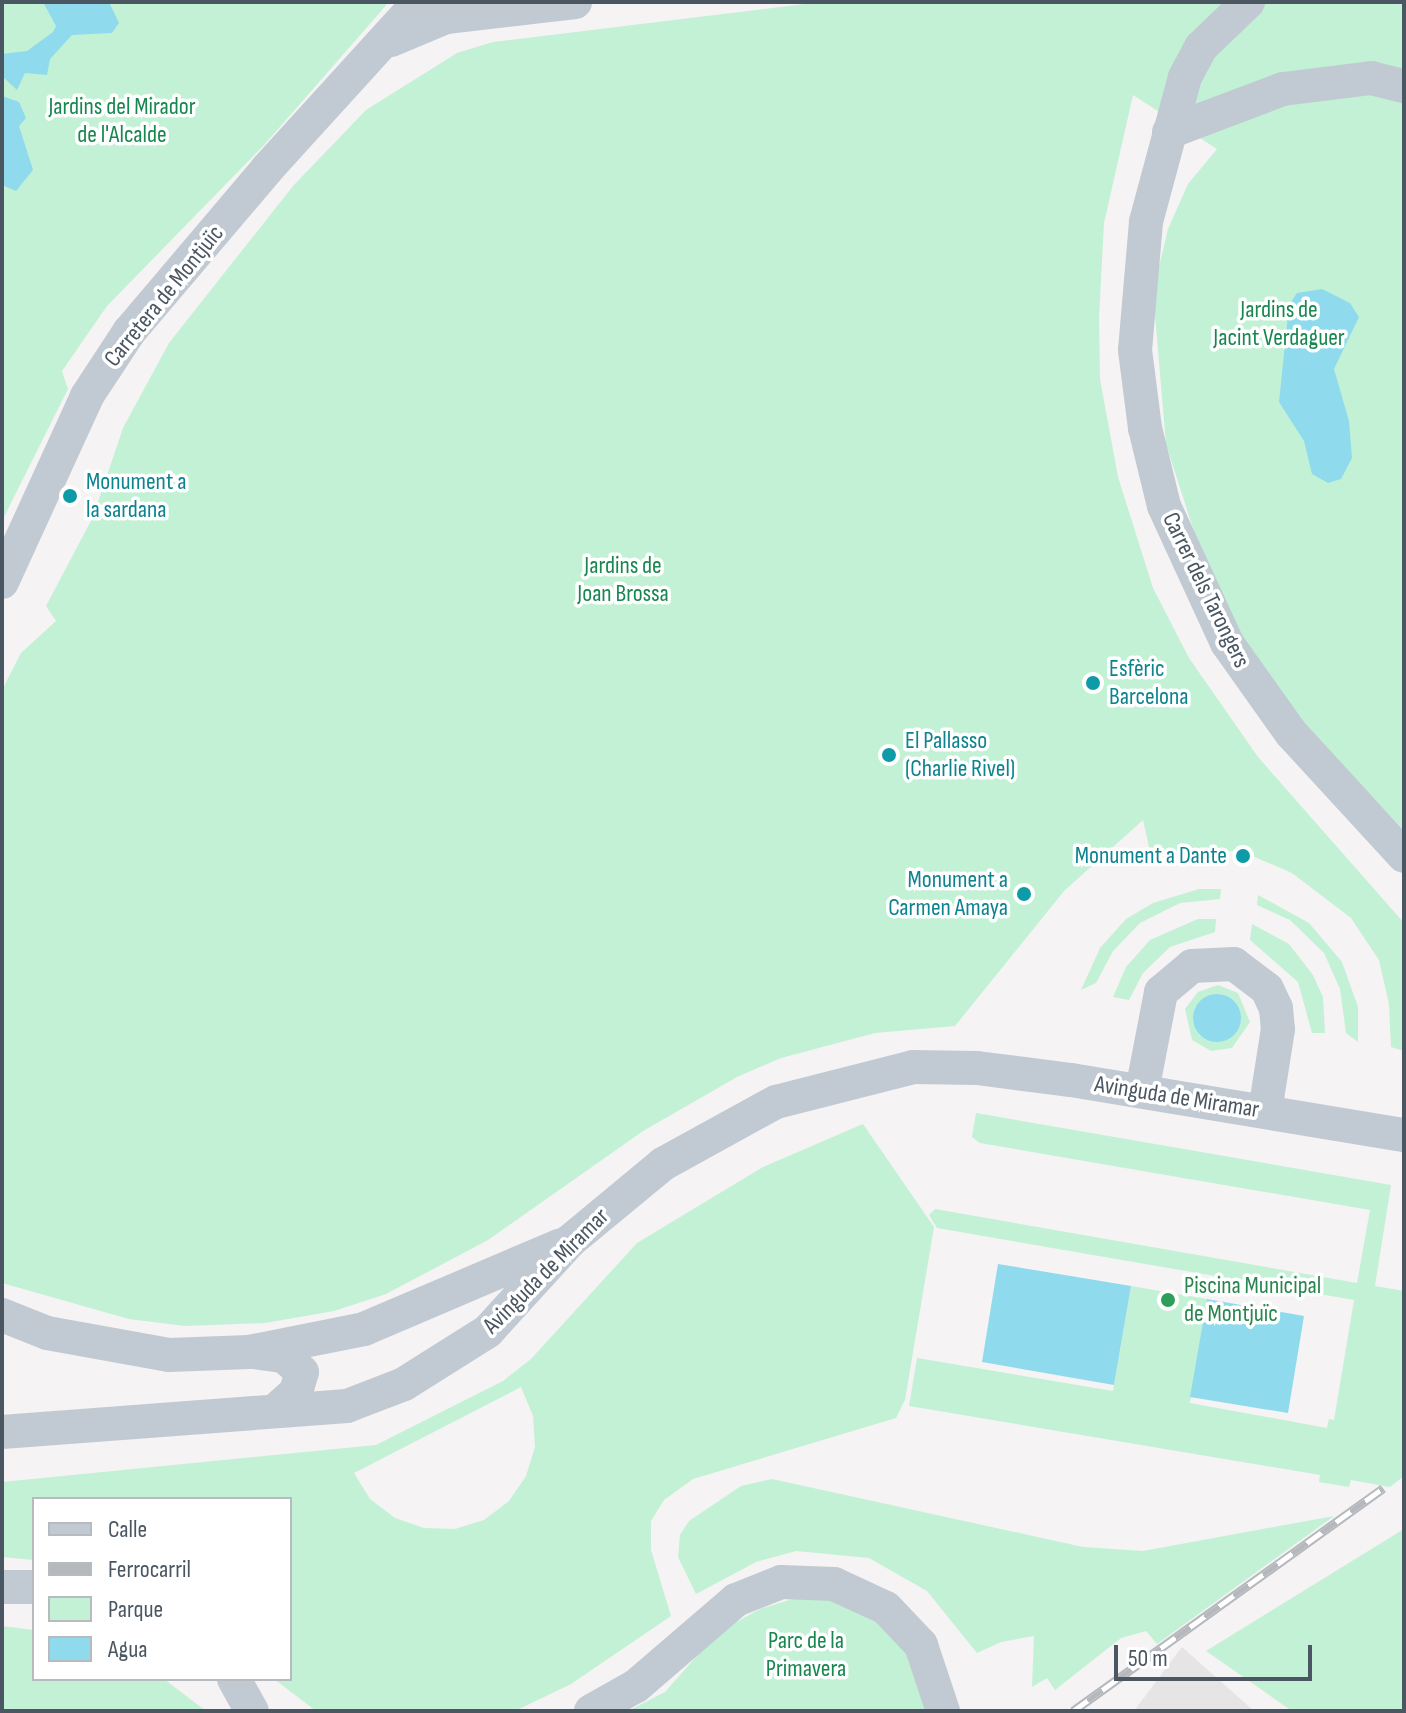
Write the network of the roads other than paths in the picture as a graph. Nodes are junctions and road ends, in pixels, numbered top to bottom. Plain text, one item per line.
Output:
1 (419, 2) edge
2 (575, 2) edge
3 (1248, 2) edge
4 (491, 6) edge
5 (380, 46) junction
6 (1404, 86) edge
7 (1169, 132) junction
8 (2, 582) edge
9 (1404, 856) edge
10 (1142, 1091) junction
11 (1265, 1111) junction
12 (1404, 1135) edge
13 (570, 1241) junction
14 (2, 1315) edge
15 (249, 1352) junction
16 (275, 1411) junction
17 (2, 1432) edge
18 (2, 1587) edge
19 (32, 1587) edge
20 (235, 1681) edge
21 (252, 1711) edge
22 (591, 1711) edge
23 (943, 1711) edge

1 - 5 street, Carretera de Montjuïc
2 - 4 street
3 - 7 street, Carrer dels Tarongers
4 - 5 street
5 - 8 street, Carretera de Montjuïc
6 - 7 street
7 - 9 street, Carrer dels Tarongers
10 - 11 street, Avinguda de Miramar
10 - 11 street
10 - 13 street, Avinguda de Miramar
11 - 12 street, Avinguda de Miramar
13 - 15 street
13 - 16 street, Avinguda de Miramar
14 - 15 street
15 - 16 street
16 - 17 street, Avinguda de Miramar
18 - 19 street
20 - 21 street
22 - 23 street

